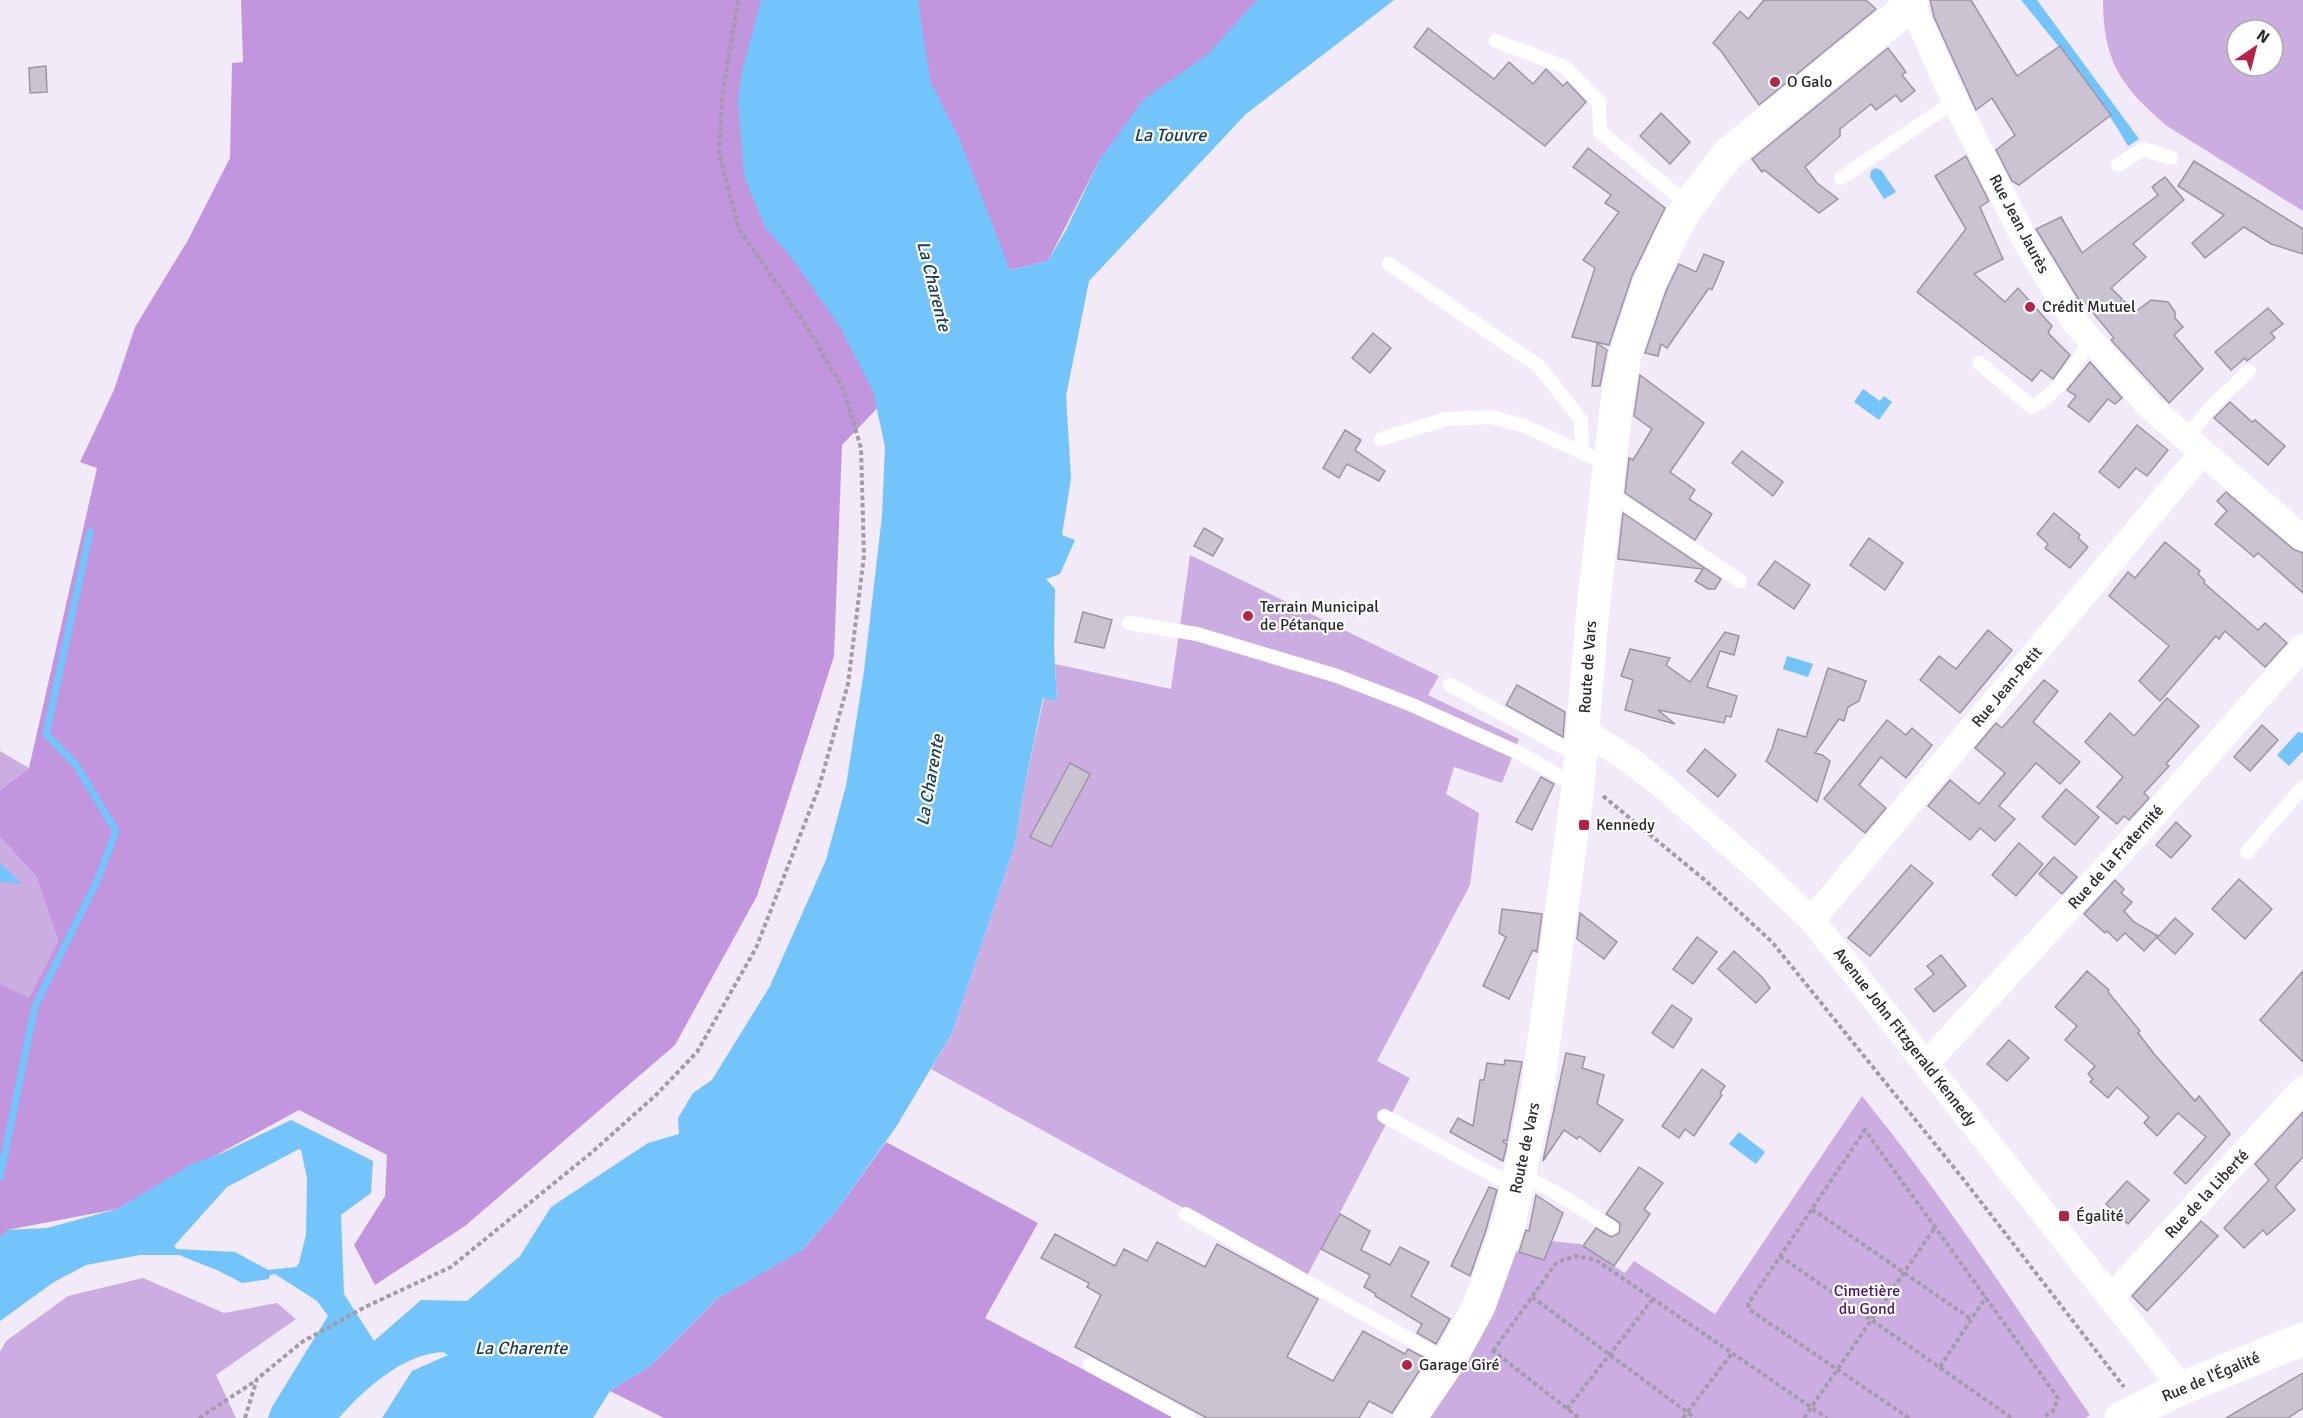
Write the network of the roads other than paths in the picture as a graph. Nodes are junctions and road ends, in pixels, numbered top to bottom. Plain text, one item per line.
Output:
1 (1912, 1) edge
2 (1496, 41) dead end
3 (1955, 100) junction
4 (2171, 158) dead end
5 (2118, 165) dead end
6 (1841, 178) dead end
7 (1689, 205) junction
8 (1389, 264) dead end
9 (2090, 340) junction
10 (1979, 363) dead end
11 (2249, 371) dead end
12 (1381, 439) dead end
13 (2193, 446) junction
14 (1599, 470) junction
15 (2303, 538) edge
16 (1740, 580) dead end
17 (1129, 622) dead end
18 (2303, 647) edge
19 (1450, 685) dead end
20 (1581, 759) junction
21 (2303, 788) edge
22 (2247, 852) dead end
23 (1812, 920) junction
24 (1926, 1064) junction
25 (2303, 1089) edge
26 (1384, 1116) dead end
27 (1518, 1181) junction
28 (1186, 1214) dead end
29 (1612, 1228) dead end
30 (2110, 1298) junction
31 (2303, 1339) edge
32 (1449, 1362) junction
33 (1090, 1365) dead end
34 (2182, 1388) junction
35 (2131, 1413) edge
36 (1188, 1418) edge
37 (1410, 1418) edge

1 - 3 street, Rue Jean Jaurès
1 - 7 main road, Route de Vars
2 - 7 lane
3 - 6 lane
3 - 9 street, Rue Jean Jaurès
4 - 5 lane
7 - 14 main road, Route de Vars
8 - 14 lane
9 - 10 lane
9 - 13 street, Rue Jean Jaurès
11 - 13 lane
12 - 14 lane
13 - 15 street, Rue Jean Jaurès
13 - 23 street, Rue Jean-Petit
14 - 16 lane
14 - 20 main road, Route de Vars
17 - 20 lane
18 - 24 street, Rue de la Fraternité
19 - 20 lane
20 - 23 street, Avenue John Fitzgerald Kennedy
20 - 27 main road, Route de Vars
21 - 22 lane
23 - 24 street, Avenue John Fitzgerald Kennedy
24 - 30 street, Avenue John Fitzgerald Kennedy
25 - 30 street, Rue de la Liberté
26 - 27 lane
27 - 29 lane
27 - 32 main road, Route de Vars
28 - 32 lane
30 - 34 street, Avenue John Fitzgerald Kennedy
31 - 34 main road, Rue de l'Égalité
32 - 37 main road, Route de Vars
33 - 36 lane
34 - 35 main road, Rue de l'Égalité

